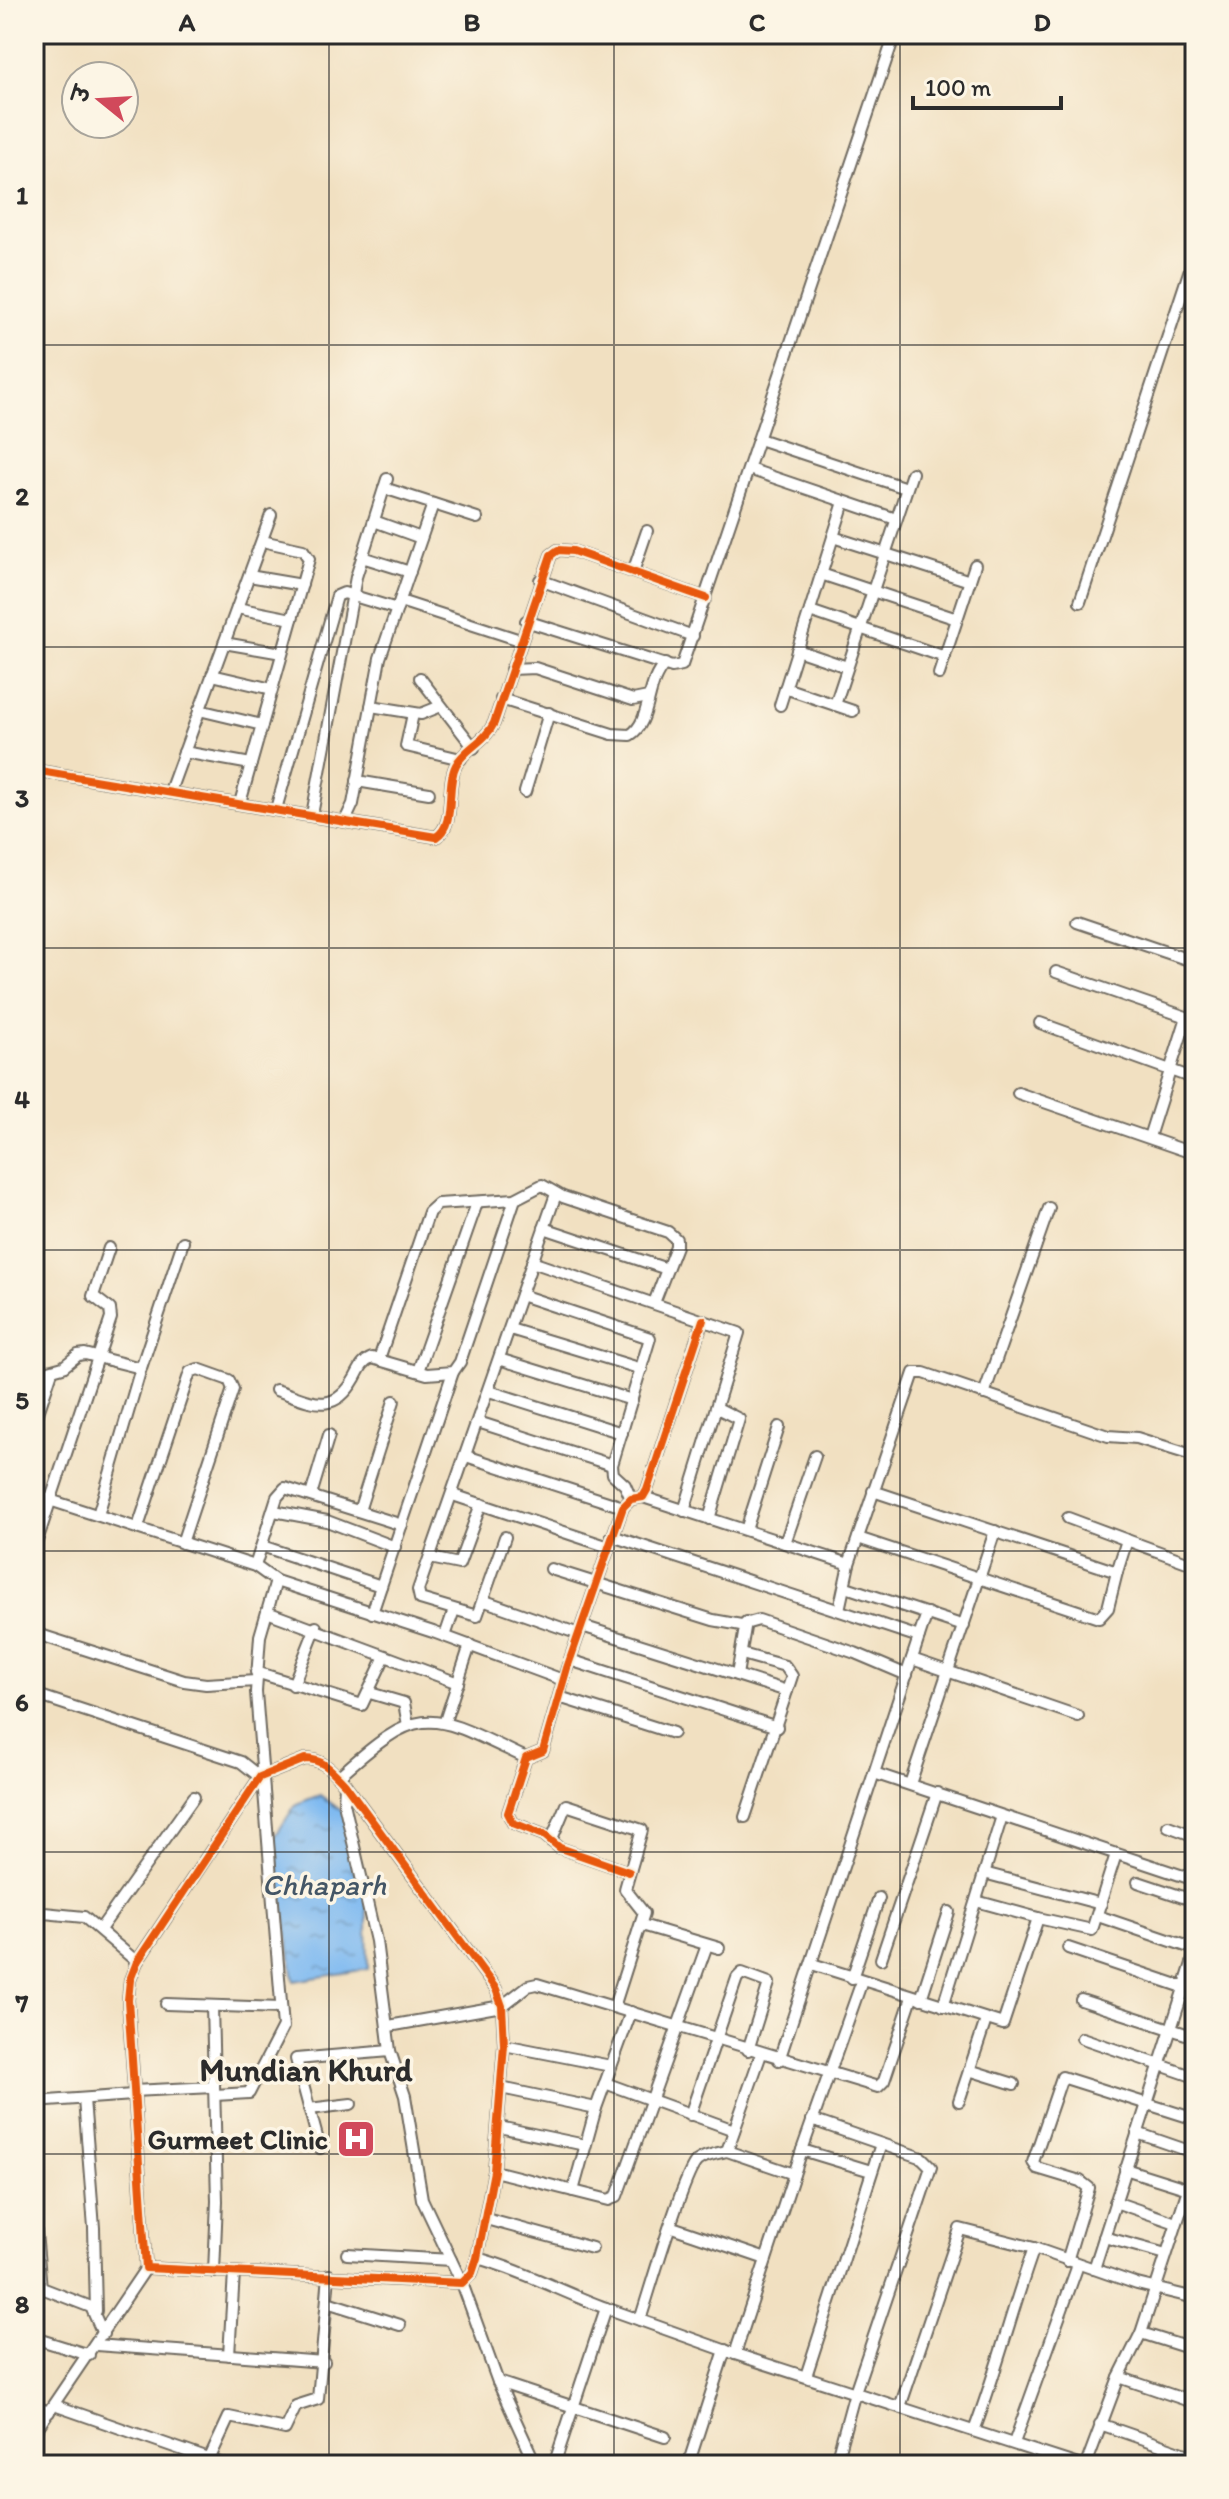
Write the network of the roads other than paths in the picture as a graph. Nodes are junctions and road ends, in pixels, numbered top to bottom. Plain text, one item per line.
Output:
1 (895, 34) edge
2 (1195, 254) edge
3 (759, 439) junction
4 (749, 469) junction
5 (912, 473) dead end
6 (906, 488) junction
7 (844, 502) junction
8 (433, 504) junction
9 (271, 515) dead end
10 (477, 518) dead end
11 (896, 519) junction
12 (374, 521) junction
13 (647, 531) dead end
14 (833, 537) junction
15 (421, 538) junction
16 (262, 541) junction
17 (884, 554) junction
18 (362, 557) junction
19 (975, 565) dead end
20 (410, 572) junction
21 (633, 572) junction
22 (821, 574) junction
23 (249, 576) junction
24 (540, 580) junction
25 (970, 581) junction
26 (302, 585) junction
27 (872, 591) junction
28 (352, 595) junction
29 (706, 598) junction
30 (1080, 602) dead end
31 (399, 605) junction
32 (237, 608) junction
33 (810, 611) junction
34 (292, 619) junction
35 (957, 619) junction
36 (526, 621) junction
37 (860, 629) junction
38 (693, 636) junction
39 (520, 640) junction
40 (224, 643) junction
41 (797, 650) junction
42 (282, 653) junction
43 (945, 657) junction
44 (665, 664) junction
45 (847, 667) junction
46 (511, 669) junction
47 (939, 674) dead end
48 (212, 675) junction
49 (420, 678) dead end
50 (785, 688) junction
51 (272, 689) junction
52 (648, 697) junction
53 (501, 699) junction
54 (780, 705) dead end
55 (835, 705) junction
56 (371, 706) junction
57 (441, 706) junction
58 (199, 710) junction
59 (853, 711) dead end
60 (549, 713) junction
61 (413, 714) junction
62 (262, 725) junction
63 (474, 748) junction
64 (184, 752) junction
65 (461, 759) junction
66 (251, 764) junction
67 (34, 770) edge
68 (357, 781) junction
69 (170, 791) junction
70 (525, 792) dead end
71 (429, 793) dead end
72 (240, 803) junction
73 (276, 809) junction
74 (312, 815) junction
75 (345, 821) junction
76 (1077, 922) dead end
77 (1195, 962) edge
78 (1056, 972) dead end
79 (1191, 1018) edge
80 (1040, 1023) dead end
81 (1170, 1070) junction
82 (1195, 1079) edge
83 (1018, 1093) dead end
84 (1149, 1137) junction
85 (1195, 1154) edge
86 (556, 1194) junction
87 (515, 1199) junction
88 (477, 1203) junction
89 (1049, 1208) dead end
90 (544, 1228) junction
91 (183, 1242) dead end
92 (109, 1248) dead end
93 (532, 1262) junction
94 (667, 1269) junction
95 (521, 1295) junction
96 (654, 1303) junction
97 (703, 1320) junction
98 (510, 1329) junction
99 (99, 1357) junction
100 (379, 1359) junction
101 (499, 1359) junction
102 (141, 1368) junction
103 (642, 1369) junction
104 (52, 1371) junction
105 (418, 1371) junction
106 (453, 1372) junction
107 (34, 1375) edge
108 (276, 1390) dead end
109 (489, 1391) junction
110 (984, 1394) junction
111 (632, 1400) junction
112 (394, 1401) dead end
113 (717, 1408) junction
114 (478, 1422) junction
115 (34, 1425) edge
116 (779, 1427) dead end
117 (622, 1433) junction
118 (329, 1435) dead end
119 (466, 1456) junction
120 (815, 1456) dead end
121 (1195, 1456) edge
122 (612, 1465) junction
123 (873, 1491) junction
124 (34, 1495) edge
125 (311, 1495) junction
126 (453, 1495) junction
127 (643, 1497) junction
128 (53, 1502) junction
129 (627, 1503) junction
130 (481, 1504) junction
131 (274, 1511) junction
132 (359, 1511) junction
133 (684, 1511) junction
134 (98, 1515) junction
135 (1068, 1518) dead end
136 (709, 1519) junction
137 (402, 1525) junction
138 (138, 1527) junction
139 (746, 1530) junction
140 (995, 1531) junction
141 (505, 1537) dead end
142 (858, 1538) junction
143 (1127, 1540) junction
144 (610, 1542) junction
145 (182, 1543) junction
146 (785, 1543) junction
147 (262, 1546) junction
148 (395, 1547) junction
149 (34, 1550) edge
150 (430, 1558) junction
151 (849, 1564) junction
152 (1195, 1565) edge
153 (255, 1566) junction
154 (551, 1569) dead end
155 (1117, 1572) junction
156 (980, 1578) junction
157 (276, 1581) junction
158 (596, 1583) junction
159 (381, 1586) junction
160 (846, 1587) junction
161 (485, 1601) junction
162 (454, 1610) junction
163 (839, 1610) junction
164 (267, 1612) junction
165 (372, 1613) junction
166 (927, 1613) junction
167 (746, 1622) junction
168 (964, 1626) junction
169 (316, 1627) junction
170 (580, 1630) junction
171 (34, 1633) edge
172 (445, 1636) junction
173 (919, 1637) junction
174 (470, 1645) junction
175 (742, 1654) junction
176 (385, 1656) junction
177 (912, 1659) junction
178 (570, 1660) junction
179 (950, 1672) junction
180 (737, 1675) junction
181 (907, 1675) junction
182 (256, 1676) junction
183 (563, 1680) junction
184 (458, 1683) junction
185 (293, 1685) junction
186 (787, 1691) junction
187 (370, 1693) junction
188 (34, 1694) edge
189 (559, 1697) junction
190 (1078, 1716) dead end
191 (445, 1721) junction
192 (408, 1725) junction
193 (777, 1727) junction
194 (673, 1733) dead end
195 (526, 1758) junction
196 (874, 1773) junction
197 (260, 1777) junction
198 (342, 1781) junction
199 (910, 1784) junction
200 (937, 1793) junction
201 (194, 1797) dead end
202 (1002, 1816) junction
203 (745, 1817) dead end
204 (1168, 1826) dead end
205 (1195, 1836) edge
206 (551, 1841) junction
207 (1116, 1854) junction
208 (629, 1872) junction
209 (984, 1873) junction
210 (1195, 1880) edge
211 (1138, 1882) dead end
212 (879, 1898) dead end
213 (976, 1901) junction
214 (1195, 1901) edge
215 (1101, 1904) junction
216 (34, 1912) edge
217 (949, 1912) dead end
218 (1098, 1916) junction
219 (1038, 1918) junction
220 (642, 1925) junction
221 (101, 1928) junction
222 (707, 1945) junction
223 (719, 1948) dead end
224 (1068, 1948) dead end
225 (1195, 1951) edge
226 (881, 1959) dead end
227 (137, 1962) junction
228 (812, 1964) junction
229 (857, 1979) junction
230 (1183, 1987) junction
231 (1195, 1991) edge
232 (917, 1998) junction
233 (1081, 2000) dead end
234 (166, 2004) dead end
235 (212, 2006) junction
236 (502, 2006) junction
237 (943, 2006) junction
238 (614, 2007) junction
239 (281, 2008) junction
240 (631, 2012) junction
241 (986, 2020) junction
242 (389, 2026) junction
243 (676, 2028) junction
244 (1171, 2030) junction
245 (1195, 2037) edge
246 (1082, 2038) dead end
247 (715, 2040) junction
248 (504, 2045) junction
249 (748, 2050) junction
250 (390, 2051) junction
251 (761, 2054) junction
252 (779, 2060) junction
253 (611, 2066) junction
254 (1160, 2066) junction
255 (969, 2070) junction
256 (829, 2074) junction
257 (1195, 2077) edge
258 (605, 2083) junction
259 (1014, 2084) dead end
260 (501, 2088) junction
261 (214, 2091) junction
262 (133, 2093) junction
263 (84, 2099) junction
264 (651, 2100) junction
265 (959, 2101) dead end
266 (34, 2102) edge
267 (1147, 2103) junction
268 (351, 2104) dead end
269 (596, 2108) junction
270 (309, 2109) junction
271 (690, 2115) junction
272 (1195, 2119) edge
273 (812, 2120) junction
274 (499, 2127) junction
275 (734, 2130) junction
276 (1137, 2133) junction
277 (881, 2144) junction
278 (585, 2145) junction
279 (320, 2148) dead end
280 (802, 2150) junction
281 (727, 2151) junction
282 (1195, 2153) edge
283 (1125, 2169) junction
284 (494, 2171) junction
285 (871, 2171) junction
286 (794, 2174) junction
287 (1191, 2190) edge
288 (573, 2191) junction
289 (1115, 2202) junction
290 (34, 2210) edge
291 (486, 2219) junction
292 (1176, 2223) junction
293 (672, 2227) junction
294 (1104, 2237) junction
295 (592, 2248) dead end
296 (1034, 2248) junction
297 (347, 2254) dead end
298 (1166, 2254) junction
299 (477, 2258) junction
300 (766, 2259) junction
301 (451, 2260) junction
302 (1073, 2263) junction
303 (146, 2268) junction
304 (1094, 2269) junction
305 (214, 2272) junction
306 (234, 2273) junction
307 (329, 2275) junction
308 (462, 2283) junction
309 (38, 2287) edge
310 (1157, 2287) junction
311 (1195, 2298) edge
312 (327, 2302) junction
313 (606, 2308) junction
314 (96, 2311) junction
315 (640, 2320) junction
316 (400, 2325) dead end
317 (1141, 2333) junction
318 (103, 2334) junction
319 (34, 2338) edge
320 (96, 2345) junction
321 (1195, 2350) edge
322 (730, 2352) junction
323 (89, 2355) junction
324 (229, 2355) junction
325 (324, 2362) junction
326 (806, 2376) junction
327 (1119, 2377) junction
328 (498, 2382) junction
329 (855, 2392) junction
330 (1195, 2403) edge
331 (573, 2406) junction
332 (34, 2407) edge
333 (900, 2407) junction
334 (52, 2408) junction
335 (1100, 2424) junction
336 (974, 2431) junction
337 (34, 2433) edge
338 (665, 2437) dead end
339 (1014, 2443) junction
340 (34, 2457) edge
341 (1195, 2457) edge
342 (209, 2460) junction
343 (59, 2465) edge
344 (226, 2465) edge
345 (536, 2465) edge
346 (554, 2465) edge
347 (688, 2465) edge
348 (835, 2465) edge
349 (1078, 2465) edge
350 (1086, 2465) edge

1 - 3 street
2 - 30 street
3 - 4 street
3 - 6 street
4 - 7 street
4 - 29 street
5 - 6 street
6 - 11 street
7 - 11 street
7 - 14 street
8 - 10 street
8 - 12 street
8 - 15 street
9 - 16 street
11 - 17 street
12 - 15 street
12 - 18 street
13 - 21 street
14 - 17 street
14 - 22 street
15 - 20 street
16 - 23 street
16 - 26 street
17 - 25 street
17 - 27 street
18 - 20 street
18 - 28 street
19 - 25 street
20 - 31 street
21 - 24 street
21 - 29 street
22 - 27 street
22 - 33 street
23 - 26 street
23 - 32 street
24 - 36 street
24 - 38 street
25 - 35 street
26 - 34 street
27 - 35 street
27 - 37 street
28 - 31 street
28 - 73 street
28 - 74 street
29 - 38 street
31 - 39 street
31 - 56 street
32 - 34 street
32 - 40 street
33 - 37 street
33 - 41 street
34 - 42 street
35 - 43 street
36 - 39 street
36 - 44 street
37 - 43 street
37 - 45 street
38 - 44 street
39 - 46 street
40 - 42 street
40 - 48 street
41 - 45 street
41 - 50 street
42 - 51 street
43 - 47 street
44 - 52 street
45 - 55 street
46 - 52 street
46 - 53 street
48 - 51 street
48 - 58 street
49 - 57 street
50 - 54 street
50 - 55 street
51 - 62 street
52 - 60 street
53 - 60 street
53 - 63 street
55 - 59 street
56 - 61 street
56 - 68 street
57 - 61 street
57 - 63 street
58 - 62 street
58 - 64 street
60 - 70 street
61 - 65 street
62 - 66 street
63 - 65 street
64 - 66 street
64 - 69 street
65 - 75 street
66 - 72 street
67 - 69 street
68 - 71 street
68 - 75 street
69 - 72 street
72 - 73 street
73 - 74 street
74 - 75 street
76 - 77 street
78 - 79 street
79 - 81 street
80 - 81 street
81 - 82 street
81 - 84 street
83 - 84 street
84 - 85 street
86 - 87 street
86 - 90 street
86 - 94 street
87 - 88 street
87 - 106 street
88 - 100 street
88 - 105 street
89 - 110 street
90 - 93 street
90 - 94 street
91 - 102 street
92 - 99 street
93 - 95 street
93 - 96 street
94 - 96 street
95 - 98 street
95 - 103 street
96 - 97 street
97 - 113 street
97 - 127 street
98 - 101 street
98 - 103 street
99 - 102 street
99 - 104 street
99 - 128 street
100 - 105 street
100 - 108 street
101 - 109 street
101 - 111 street
102 - 134 street
103 - 111 street
104 - 107 street
104 - 115 street
105 - 106 street
106 - 137 street
109 - 114 street
109 - 117 street
110 - 121 street
110 - 123 street
111 - 117 street
112 - 132 street
113 - 133 street
113 - 136 street
114 - 119 street
114 - 122 street
116 - 139 street
117 - 122 street
118 - 125 street
119 - 126 street
119 - 129 street
120 - 146 street
122 - 129 street
123 - 140 street
123 - 142 street
124 - 128 street
125 - 131 street
125 - 132 street
126 - 130 street
126 - 150 street
127 - 129 street
127 - 133 street
128 - 134 street
128 - 149 street
129 - 144 street
130 - 144 street
130 - 150 street
131 - 147 street
131 - 148 street
132 - 137 street
133 - 136 street
134 - 138 street
135 - 143 street
136 - 139 street
137 - 148 street
138 - 145 street
138 - 145 street
139 - 146 street
140 - 155 street
140 - 156 street
141 - 161 street
142 - 151 street
142 - 156 street
143 - 152 street
143 - 155 street
144 - 158 street
144 - 163 street
145 - 153 street
146 - 151 street
147 - 153 street
147 - 159 street
148 - 159 street
150 - 162 street
151 - 160 street
153 - 157 street
154 - 158 street
155 - 156 street
156 - 168 street
157 - 164 street
157 - 165 street
158 - 167 street
158 - 170 street
159 - 165 street
160 - 163 street
160 - 166 street
161 - 162 street
161 - 170 street
162 - 172 street
163 - 173 street
164 - 169 street
164 - 182 street
165 - 172 street
166 - 168 street
166 - 173 street
167 - 175 street
167 - 181 street
168 - 179 street
169 - 176 street
169 - 185 street
170 - 178 street
170 - 180 street
171 - 182 street
172 - 174 street
173 - 177 street
174 - 183 street
174 - 184 street
175 - 180 street
175 - 186 street
176 - 184 street
176 - 187 street
177 - 179 street
177 - 181 street
178 - 183 street
178 - 193 street
179 - 190 street
179 - 199 street
180 - 186 street
181 - 196 street
182 - 185 street
182 - 197 street
183 - 189 street
184 - 191 street
185 - 187 street
186 - 193 street
187 - 192 street
188 - 197 street
189 - 194 street
189 - 195 street
191 - 192 street
191 - 195 street
192 - 198 street
193 - 203 street
195 - 206 street
196 - 199 street
196 - 228 street
197 - 198 street
197 - 227 street
197 - 239 street
198 - 236 street
198 - 242 street
199 - 200 street
200 - 202 street
200 - 226 street
201 - 221 street
202 - 207 street
202 - 209 street
204 - 205 street
206 - 208 street
206 - 208 street
207 - 210 street
207 - 215 street
208 - 220 street
209 - 213 street
209 - 215 street
211 - 214 street
212 - 229 street
213 - 219 street
213 - 237 street
215 - 218 street
216 - 221 street
217 - 232 street
218 - 219 street
218 - 225 street
219 - 241 street
220 - 222 street
220 - 238 street
221 - 227 street
222 - 223 street
222 - 243 street
224 - 230 street
225 - 230 street
227 - 262 street
228 - 229 street
228 - 252 street
229 - 232 street
229 - 256 street
230 - 231 street
230 - 244 street
232 - 237 street
232 - 256 street
233 - 244 street
234 - 235 street
235 - 239 street
235 - 261 street
236 - 238 street
236 - 242 street
236 - 248 street
237 - 241 street
238 - 240 street
239 - 261 street
240 - 243 street
240 - 253 street
241 - 255 street
242 - 250 street
243 - 247 street
243 - 264 street
244 - 245 street
244 - 254 street
246 - 254 street
247 - 249 street
247 - 249 street
247 - 271 street
248 - 253 street
248 - 260 street
249 - 251 street
250 - 270 street
250 - 301 street
251 - 252 street
251 - 275 street
252 - 256 street
253 - 258 street
254 - 257 street
254 - 267 street
255 - 259 street
255 - 265 street
256 - 273 street
258 - 264 street
258 - 269 street
260 - 269 street
260 - 274 street
261 - 262 street
261 - 305 street
262 - 263 street
262 - 303 street
263 - 266 street
263 - 314 street
264 - 271 street
264 - 288 street
267 - 272 street
267 - 276 street
267 - 302 street
268 - 270 street
269 - 278 street
270 - 279 street
271 - 275 street
273 - 277 street
273 - 280 street
274 - 278 street
274 - 284 street
275 - 281 street
276 - 282 street
276 - 283 street
277 - 285 street
277 - 329 street
278 - 288 street
280 - 285 street
280 - 286 street
281 - 286 street
281 - 293 street
283 - 287 street
283 - 289 street
284 - 288 street
284 - 291 street
285 - 326 street
286 - 300 street
287 - 292 street
289 - 292 street
289 - 294 street
290 - 309 street
291 - 295 street
291 - 299 street
292 - 298 street
293 - 300 street
293 - 315 street
294 - 298 street
294 - 304 street
296 - 302 street
296 - 333 street
296 - 336 street
297 - 301 street
298 - 310 street
299 - 308 street
299 - 313 street
300 - 322 street
301 - 308 street
302 - 304 street
302 - 339 street
303 - 305 street
303 - 318 street
304 - 310 street
305 - 306 street
306 - 307 street
306 - 324 street
307 - 308 street
307 - 312 street
308 - 328 street
309 - 314 street
310 - 311 street
310 - 317 street
312 - 316 street
312 - 325 street
313 - 315 street
313 - 331 street
314 - 318 street
315 - 322 street
317 - 321 street
317 - 327 street
318 - 320 street
319 - 323 street
320 - 323 street
320 - 324 street
322 - 326 street
322 - 347 street
323 - 334 street
324 - 325 street
325 - 342 street
326 - 329 street
327 - 330 street
327 - 335 street
328 - 331 street
328 - 345 street
329 - 333 street
329 - 348 street
331 - 338 street
331 - 346 street
332 - 334 street
333 - 336 street
334 - 337 street
334 - 342 street
335 - 341 street
335 - 350 street
336 - 339 street
339 - 349 street
340 - 343 street
342 - 344 street

